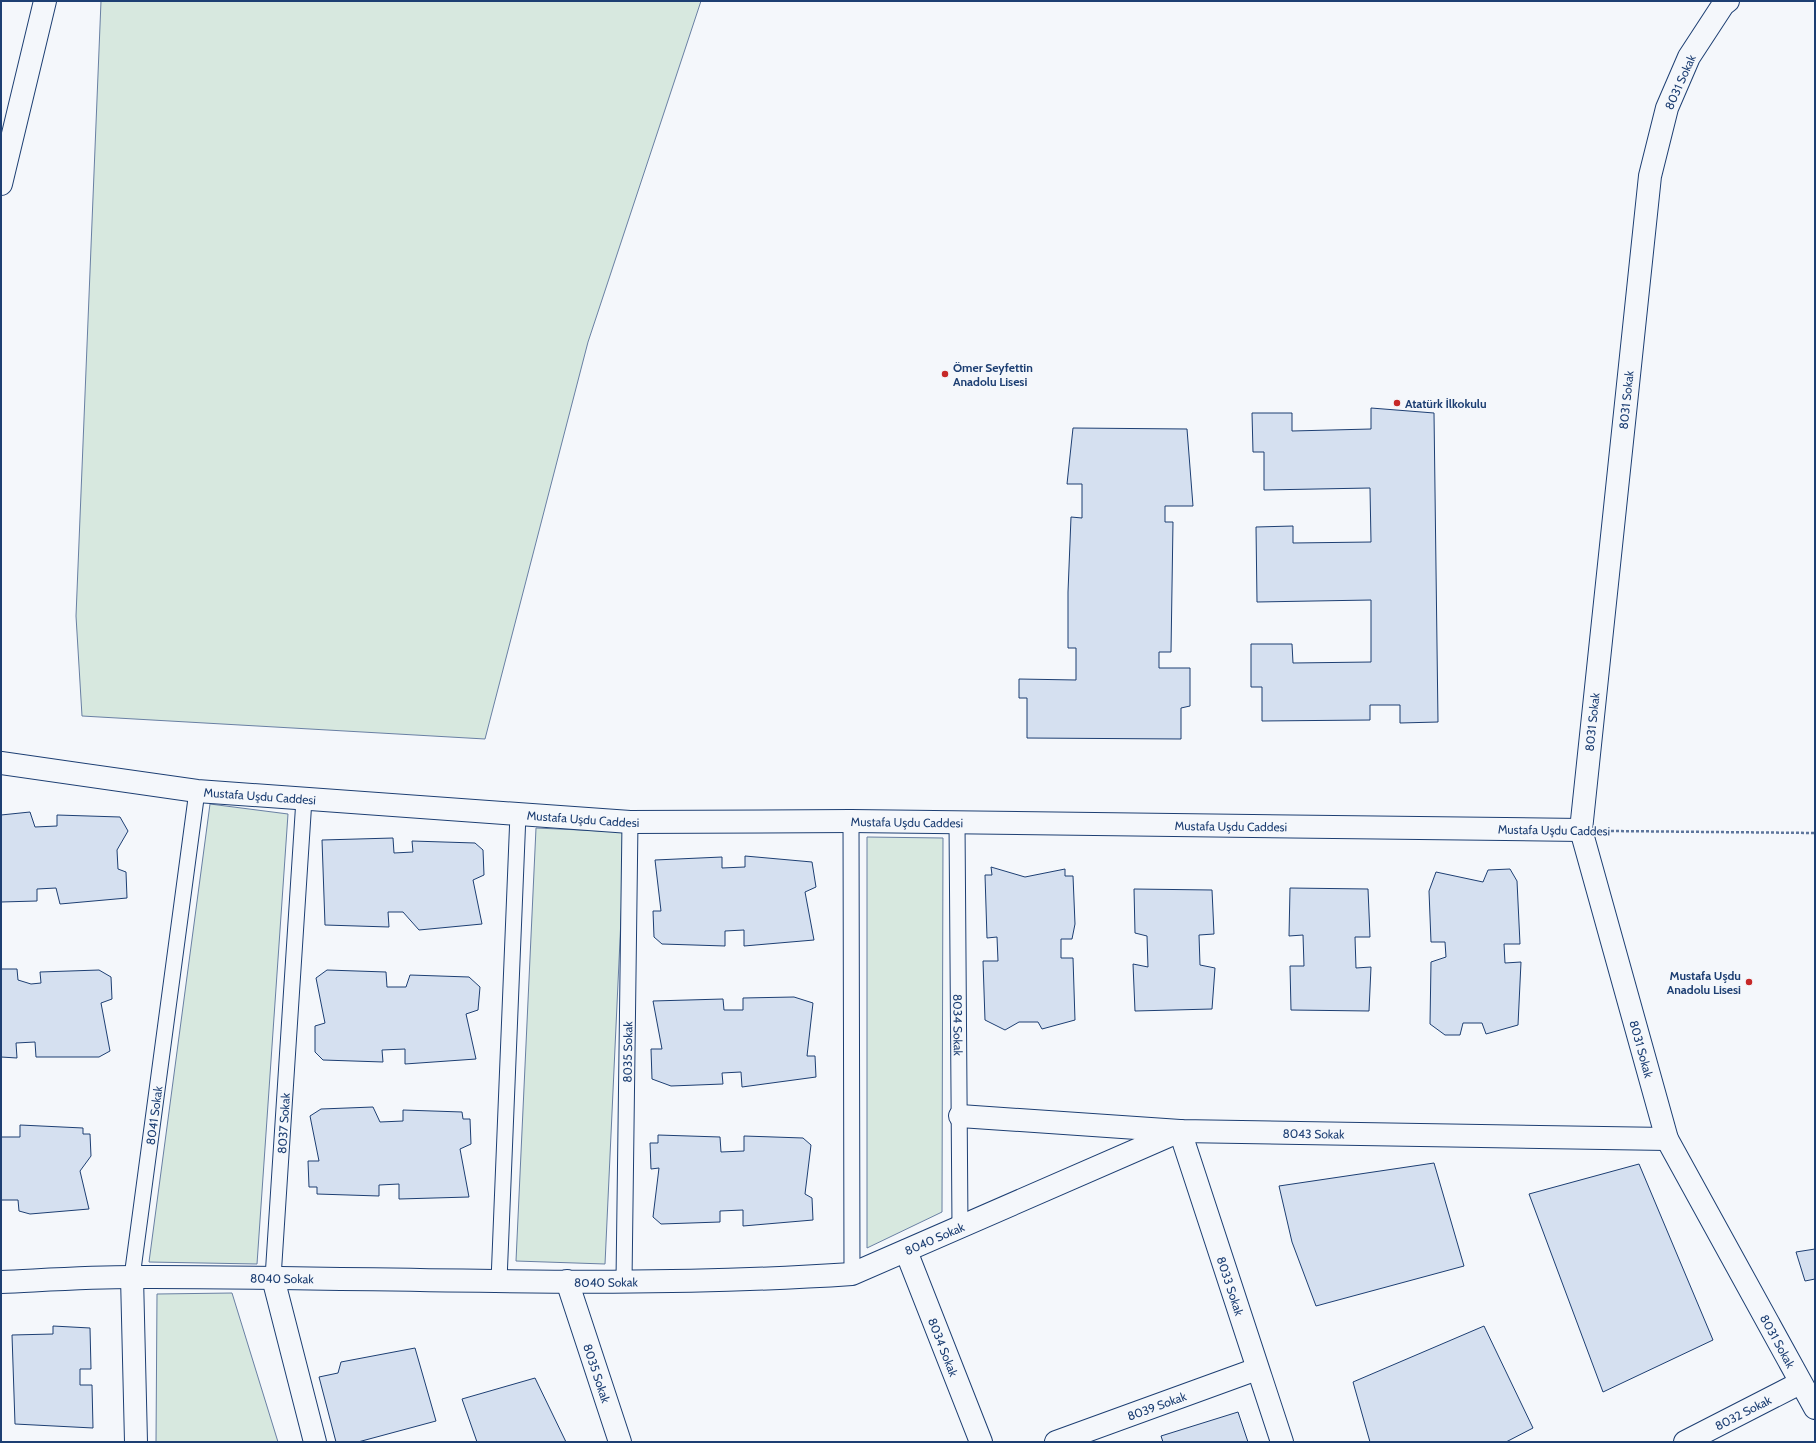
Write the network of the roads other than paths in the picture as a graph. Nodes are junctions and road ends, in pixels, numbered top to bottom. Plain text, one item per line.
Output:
1 (45, 1) edge
2 (1726, 3) edge
3 (1, 184) edge
4 (1, 764) edge
5 (197, 791) junction
6 (304, 799) junction
7 (518, 814) junction
8 (851, 821) junction
9 (630, 822) junction
10 (957, 822) junction
11 (1581, 830) junction
12 (960, 1116) junction
13 (1180, 1131) junction
14 (1667, 1139) junction
15 (960, 1227) junction
16 (906, 1251) junction
17 (852, 1274) junction
18 (132, 1277) junction
19 (273, 1278) junction
20 (499, 1281) junction
21 (567, 1281) junction
22 (624, 1281) junction
23 (1, 1282) edge
24 (1257, 1369) junction
25 (1800, 1383) junction
26 (1815, 1408) edge
27 (136, 1442) edge
28 (315, 1442) edge
29 (620, 1442) edge
30 (981, 1442) edge
31 (1056, 1442) edge
32 (1282, 1442) edge
33 (1684, 1442) edge

1 - 3 street
2 - 11 street, 8031 Sokak
4 - 5 street, Mustafa Uşdu Caddesi
5 - 6 street, Mustafa Uşdu Caddesi
5 - 18 lane, 8041 Sokak
6 - 7 street, Mustafa Uşdu Caddesi
6 - 19 lane, 8037 Sokak
7 - 9 street, Mustafa Uşdu Caddesi
7 - 20 lane
8 - 9 street, Mustafa Uşdu Caddesi
8 - 10 street, Mustafa Uşdu Caddesi
8 - 17 lane
9 - 22 lane, 8035 Sokak
10 - 11 street, Mustafa Uşdu Caddesi
10 - 12 lane, 8034 Sokak
11 - 14 street, 8031 Sokak
12 - 13 street, 8043 Sokak
12 - 15 lane, 8034 Sokak
13 - 14 street, 8043 Sokak
13 - 15 street, 8040 Sokak
13 - 24 street, 8033 Sokak
14 - 25 street, 8031 Sokak
15 - 16 street, 8040 Sokak
16 - 17 street, 8040 Sokak
16 - 30 street, 8034 Sokak
17 - 22 street, 8040 Sokak
18 - 19 street, 8040 Sokak
18 - 23 street, 8040 Sokak
18 - 27 street, 8041 Sokak
19 - 20 street, 8040 Sokak
19 - 28 street, 8037 Sokak
20 - 21 street, 8040 Sokak
21 - 22 street, 8040 Sokak
21 - 29 street, 8035 Sokak
24 - 31 street, 8039 Sokak
24 - 32 street, 8033 Sokak
25 - 26 street, 8031 Sokak
25 - 33 street, 8032 Sokak

